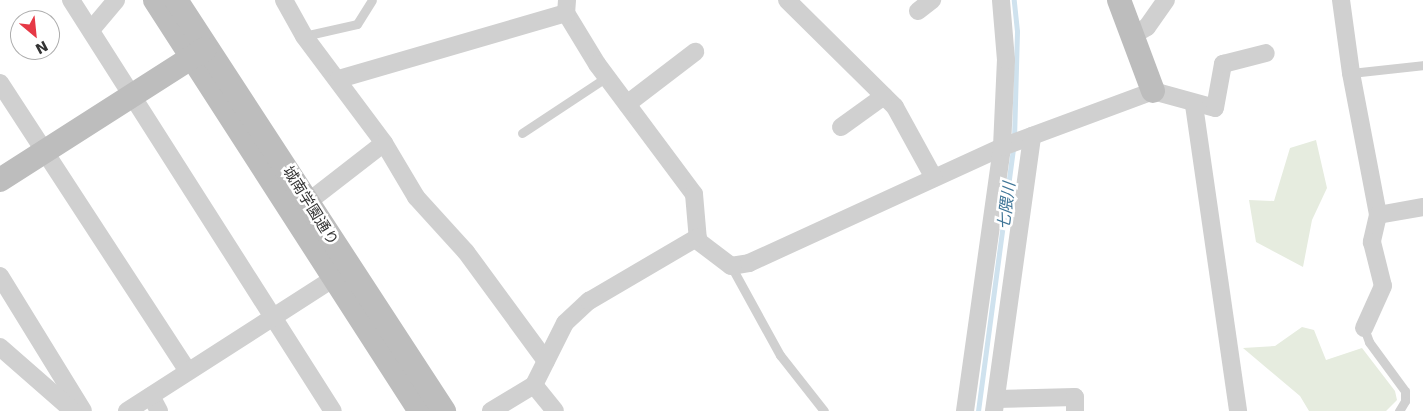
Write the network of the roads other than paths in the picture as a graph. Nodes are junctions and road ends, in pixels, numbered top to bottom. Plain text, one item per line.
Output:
1 (71, 0) edge
2 (116, 0) edge
3 (155, 0) edge
4 (176, 0) edge
5 (284, 0) edge
6 (372, 0) edge
7 (787, 0) edge
8 (932, 0) edge
9 (1001, 0) edge
10 (1119, 0) edge
11 (1166, 0) edge
12 (1341, 0) edge
13 (567, 6) edge
14 (918, 11) dead end
15 (91, 30) junction
16 (304, 36) junction
17 (1132, 36) junction
18 (199, 52) junction
19 (695, 52) dead end
20 (1266, 53) dead end
21 (1423, 65) edge
22 (1351, 73) junction
23 (607, 77) junction
24 (338, 79) junction
25 (0, 83) edge
26 (1153, 90) junction
27 (133, 96) junction
28 (884, 96) junction
29 (627, 104) junction
30 (1194, 105) junction
31 (841, 127) dead end
32 (522, 133) dead end
33 (1028, 138) junction
34 (384, 143) junction
35 (1002, 148) junction
36 (45, 152) junction
37 (934, 178) junction
38 (0, 180) edge
39 (308, 202) junction
40 (1423, 207) edge
41 (1378, 215) junction
42 (698, 238) junction
43 (731, 266) junction
44 (0, 276) edge
45 (336, 277) junction
46 (275, 316) junction
47 (1364, 328) joint
48 (0, 347) edge
49 (546, 361) junction
50 (188, 371) junction
51 (534, 384) junction
52 (969, 384) junction
53 (996, 399) edge
54 (155, 404) edge
55 (328, 409) edge
56 (433, 409) edge
57 (73, 411) edge
58 (83, 411) edge
59 (127, 411) edge
60 (491, 411) edge
61 (555, 411) edge
62 (824, 411) edge
63 (965, 411) edge
64 (1075, 411) edge
65 (1238, 411) edge
66 (1399, 411) edge

1 - 15 street
2 - 15 street
3 - 18 street, 城南学園通り
4 - 18 street, 城南学園通り
5 - 16 street
6 - 16 lane
7 - 28 street
8 - 14 street
9 - 35 street
10 - 17 street
11 - 17 street
12 - 22 street
13 - 23 street
13 - 24 street
15 - 27 street
16 - 24 street
17 - 26 street
18 - 27 street
18 - 39 street, 城南学園通り
18 - 45 street, 城南学園通り
19 - 29 street
20 - 30 street
21 - 22 lane
22 - 41 street
23 - 29 street
23 - 32 lane
24 - 34 street
25 - 36 street
26 - 30 street
26 - 33 street
27 - 36 street
27 - 46 street
28 - 31 street
28 - 37 street
29 - 42 street
30 - 65 street
33 - 35 street
33 - 53 street
34 - 39 street
34 - 49 street
35 - 37 street
35 - 52 street
36 - 38 street
36 - 50 street
37 - 43 street
39 - 56 street, 城南学園通り
40 - 41 street
41 - 47 street
42 - 43 street
42 - 49 street
43 - 62 lane
44 - 58 street
45 - 46 street
45 - 56 street, 城南学園通り
46 - 50 street
46 - 55 street
47 - 66 lane
48 - 57 street
49 - 51 street
50 - 54 street
51 - 60 street
51 - 61 street
52 - 53 street
52 - 63 street
53 - 64 street
54 - 59 street

